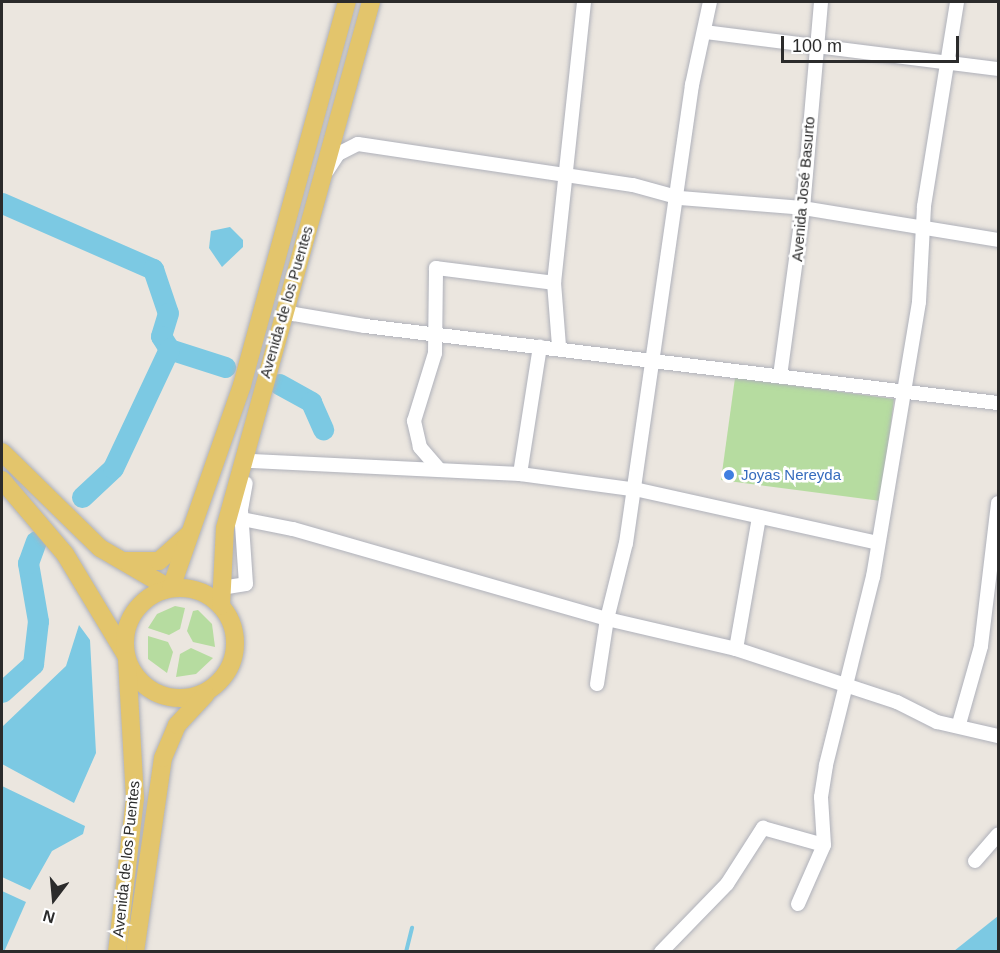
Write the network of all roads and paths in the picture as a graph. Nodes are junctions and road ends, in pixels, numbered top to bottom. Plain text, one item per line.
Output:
1 (347, 2) edge
2 (371, 2) edge
3 (584, 2) edge
4 (710, 2) edge
5 (821, 2) edge
6 (957, 2) edge
7 (705, 32) junction
8 (814, 45) junction
9 (946, 64) junction
10 (999, 69) edge
11 (565, 174) junction
12 (319, 183) junction
13 (680, 198) junction
14 (803, 208) junction
15 (922, 228) junction
16 (999, 240) edge
17 (554, 283) junction
18 (289, 311) junction
19 (436, 335) junction
20 (559, 346) junction
21 (540, 347) junction
22 (654, 361) junction
23 (780, 376) junction
24 (904, 390) junction
25 (999, 403) edge
26 (2, 452) edge
27 (252, 460) junction
28 (438, 468) junction
29 (520, 474) junction
30 (2, 480) edge
31 (631, 488) junction
32 (999, 503) edge
33 (759, 517) junction
34 (242, 519) junction
35 (199, 520) junction
36 (878, 543) junction
37 (110, 556) junction
38 (170, 588) junction
39 (221, 597) junction
40 (607, 620) junction
41 (736, 649) junction
42 (123, 652) junction
43 (597, 684) dead end
44 (842, 684) junction
45 (209, 690) junction
46 (959, 724) junction
47 (999, 736) edge
48 (999, 835) edge
49 (824, 845) junction
50 (975, 861) dead end
51 (798, 904) dead end
52 (117, 951) edge
53 (135, 951) edge
54 (661, 951) edge

1 - 35 main road, Avenida de los Puentes
2 - 12 main road, Avenida de los Puentes
3 - 11 street
4 - 7 street
5 - 8 street, Avenida José Basurto
6 - 9 street
7 - 8 street
7 - 13 street
8 - 9 street
8 - 14 street, Avenida José Basurto
9 - 10 street
9 - 15 street
11 - 12 street
11 - 13 street
11 - 17 street
12 - 18 main road, Avenida de los Puentes
13 - 14 street
13 - 22 street
14 - 15 street
14 - 23 street, Avenida José Basurto
15 - 16 street
15 - 24 street
17 - 19 street
17 - 20 street
18 - 19 street
18 - 27 street
18 - 39 main road, Avenida de los Puentes
19 - 21 street
19 - 28 street
20 - 21 street
20 - 22 street
21 - 29 street
22 - 23 street
22 - 31 street
23 - 24 street
24 - 25 street
24 - 36 street
26 - 37 main road
27 - 28 street
27 - 34 street
28 - 29 street
29 - 31 street
30 - 42 main road
31 - 33 street
31 - 40 street
32 - 46 street
33 - 36 street
33 - 41 street
34 - 39 street
34 - 40 street
35 - 37 main road
35 - 38 main road, Avenida de los Puentes
36 - 44 street
37 - 38 main road
38 - 39 main road
38 - 42 main road
39 - 45 main road
40 - 41 street
40 - 43 street
41 - 44 street
42 - 45 main road
42 - 52 main road, Avenida de los Puentes
44 - 46 street
44 - 49 street
45 - 53 main road, Avenida de los Puentes
46 - 47 street
48 - 50 street
49 - 51 street
49 - 54 street

